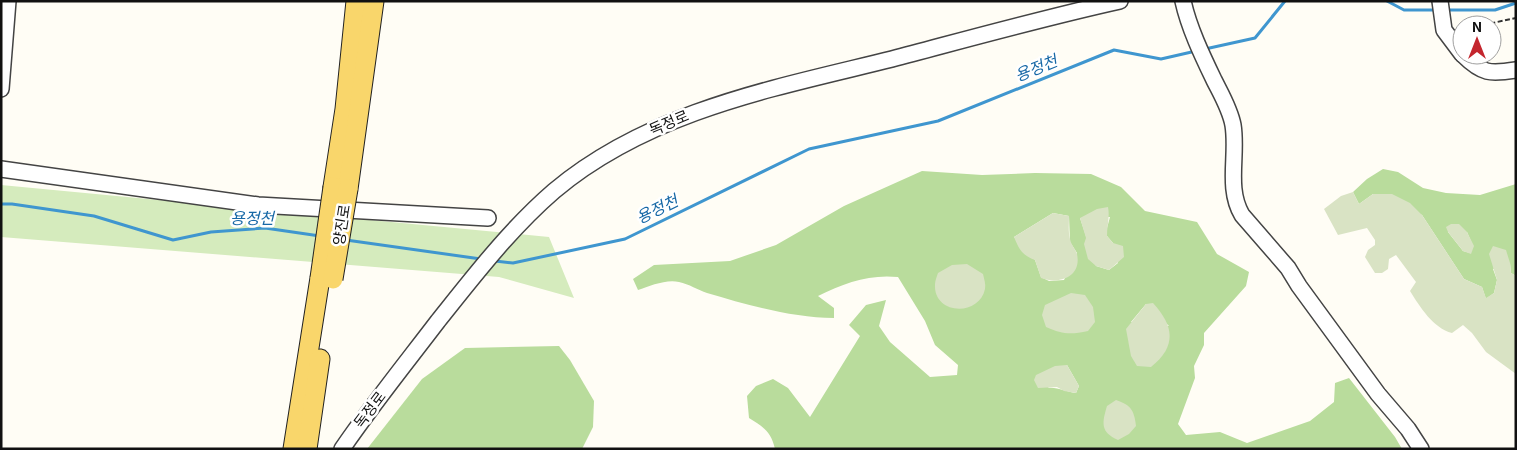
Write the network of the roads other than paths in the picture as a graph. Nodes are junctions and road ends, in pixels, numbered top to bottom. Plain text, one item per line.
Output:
1 (8, 1) edge
2 (356, 1) edge
3 (374, 1) edge
4 (1120, 1) edge
5 (1440, 1) edge
6 (1184, 6) edge
7 (1452, 42) edge
8 (1474, 65) edge
9 (1516, 70) edge
10 (1, 89) edge
11 (1, 169) edge
12 (340, 188) junction
13 (488, 218) dead end
14 (327, 278) junction
15 (293, 449) edge
16 (307, 449) edge
17 (342, 449) edge
18 (1421, 449) edge

1 - 10 street
2 - 12 main road, 양진로
3 - 12 main road, 양진로
4 - 17 street, 독정로
5 - 7 street
6 - 18 street
8 - 9 street
11 - 13 street
12 - 14 main road, 양진로, bridge
14 - 15 main road, 양진로
14 - 16 main road, 양진로

